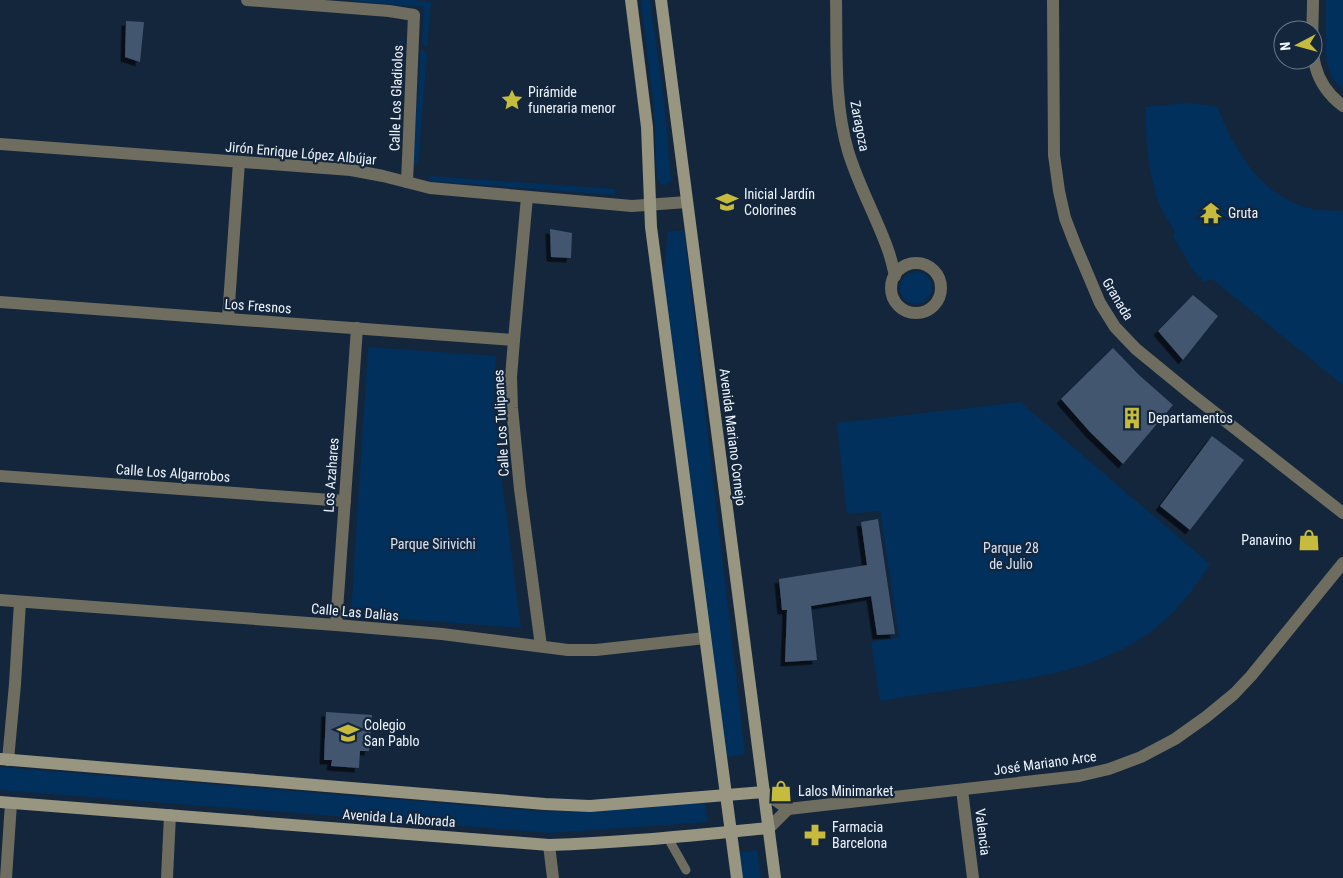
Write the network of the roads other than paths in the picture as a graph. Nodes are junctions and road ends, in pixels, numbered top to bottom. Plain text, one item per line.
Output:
1 (247, 0) edge
2 (631, 0) edge
3 (661, 0) edge
4 (836, 0) edge
5 (1053, 0) edge
6 (1313, 0) edge
7 (1343, 106) edge
8 (0, 144) edge
9 (239, 162) junction
10 (407, 182) junction
11 (527, 198) junction
12 (687, 202) junction
13 (650, 206) junction
14 (889, 251) junction
15 (908, 264) junction
16 (895, 276) junction
17 (0, 302) edge
18 (228, 318) junction
19 (357, 328) junction
20 (514, 340) junction
21 (0, 476) edge
22 (344, 501) junction
23 (1343, 513) edge
24 (1343, 563) edge
25 (0, 600) edge
26 (20, 602) junction
27 (336, 624) junction
28 (706, 638) junction
29 (542, 646) junction
30 (4, 759) edge
31 (962, 790) junction
32 (764, 792) junction
33 (726, 794) junction
34 (6, 803) edge
35 (788, 809) junction
36 (170, 815) junction
37 (769, 828) junction
38 (731, 832) junction
39 (668, 838) junction
40 (549, 844) junction
41 (686, 870) dead end
42 (6, 878) edge
43 (167, 878) edge
44 (553, 878) edge
45 (737, 878) edge
46 (775, 878) edge
47 (973, 878) edge

1 - 10 street, Calle Los Gladiolos
2 - 13 main road
3 - 12 main road, Avenida Mariano Cornejo
4 - 14 street, Zaragoza
5 - 23 street, Granada
6 - 7 street
8 - 9 street, Jirón Enrique López Albújar
9 - 10 street, Jirón Enrique López Albújar
9 - 18 street
10 - 11 street, Jirón Enrique López Albújar
11 - 13 street, Jirón Enrique López Albújar
11 - 20 street, Calle Los Tulipanes
12 - 13 street, Jirón Enrique López Albújar
12 - 32 main road, Avenida Mariano Cornejo
13 - 28 main road
14 - 15 street
14 - 16 street, Zaragoza
15 - 16 street
15 - 16 street
17 - 18 street, Los Fresnos
18 - 19 street, Los Fresnos
19 - 20 street, Los Fresnos
19 - 22 street, Los Azahares
20 - 29 street, Calle Los Tulipanes
21 - 22 street, Calle Los Algarrobos
22 - 27 street, Los Azahares
24 - 31 street, José Mariano Arce
25 - 26 street, Calle Las Dalias
26 - 27 street, Calle Las Dalias
26 - 30 street
27 - 29 street, Calle Las Dalias
28 - 29 street, Calle Las Dalias
28 - 33 main road
30 - 33 main road, Avenida La Alborada
31 - 35 street, José Mariano Arce
31 - 47 street, Valencia
32 - 33 main road, Avenida La Alborada
32 - 35 street
32 - 37 main road, Avenida Mariano Cornejo
33 - 38 main road
34 - 36 main road, Avenida La Alborada
34 - 42 street
35 - 37 street
36 - 40 main road, Avenida La Alborada
36 - 43 street
37 - 38 main road, Avenida La Alborada
37 - 46 main road, Avenida Mariano Cornejo
38 - 39 main road, Avenida La Alborada
38 - 45 main road
39 - 40 main road, Avenida La Alborada
39 - 41 lane
40 - 44 street

